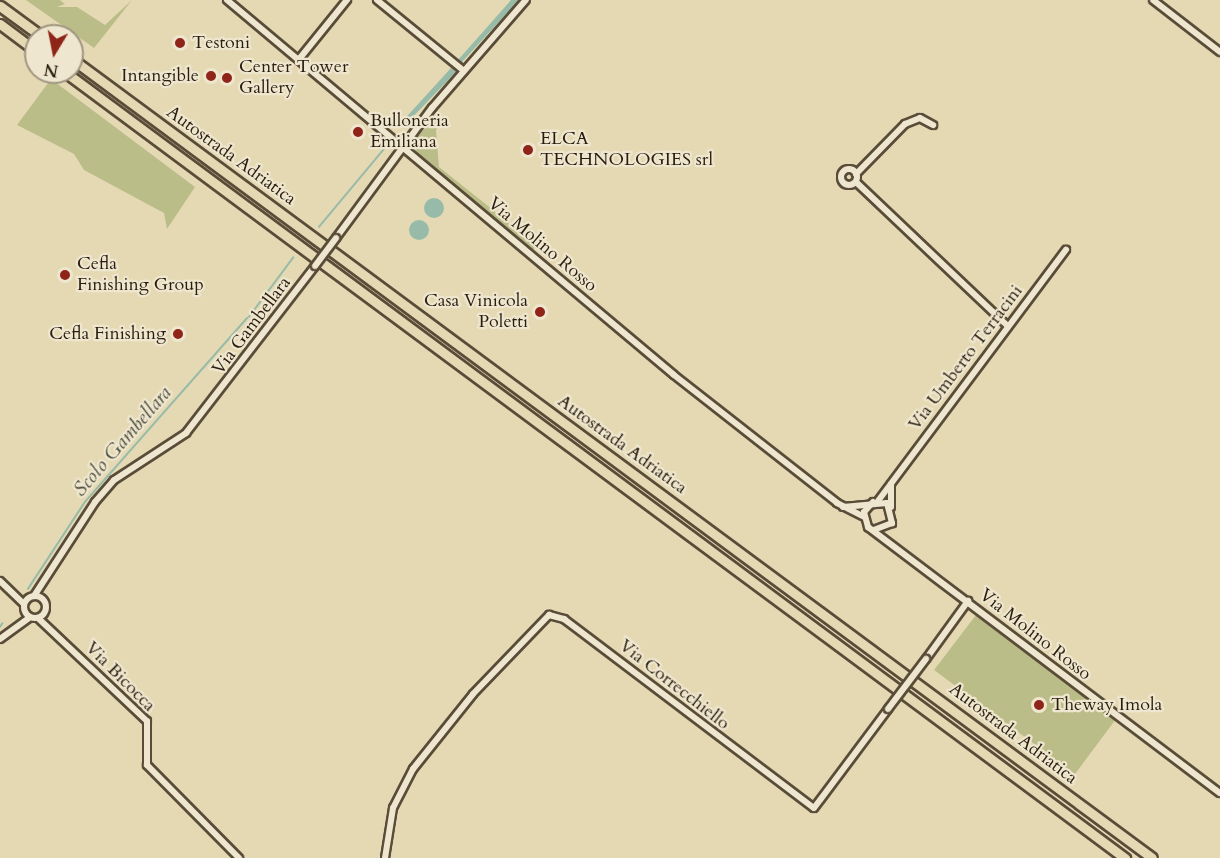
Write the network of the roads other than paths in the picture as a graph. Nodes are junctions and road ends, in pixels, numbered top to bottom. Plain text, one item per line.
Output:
1 (227, 0) edge
2 (347, 0) edge
3 (377, 0) edge
4 (526, 0) edge
5 (1153, 0) edge
6 (0, 6) edge
7 (0, 24) edge
8 (25, 24) edge
9 (24, 42) edge
10 (1220, 52) edge
11 (300, 58) junction
12 (84, 68) edge
13 (464, 71) junction
14 (81, 84) edge
15 (933, 125) dead end
16 (403, 147) junction
17 (856, 174) junction
18 (855, 182) junction
19 (1066, 250) dead end
20 (1008, 326) junction
21 (891, 484) junction
22 (876, 501) junction
23 (843, 507) junction
24 (891, 507) junction
25 (864, 517) junction
26 (891, 525) junction
27 (872, 530) junction
28 (890, 543) junction
29 (47, 577) junction
30 (0, 581) edge
31 (19, 596) junction
32 (31, 596) junction
33 (43, 599) junction
34 (968, 601) junction
35 (24, 608) junction
36 (44, 613) junction
37 (34, 617) junction
38 (16, 624) junction
39 (52, 629) junction
40 (0, 639) edge
41 (1220, 793) edge
42 (239, 858) edge
43 (385, 858) edge
44 (1125, 858) edge
45 (1152, 858) edge

1 - 11 street, Via Molino Rosso
2 - 11 street
3 - 13 street
4 - 13 street, Via Gambellara
5 - 10 street
6 - 8 highway
7 - 9 highway
11 - 16 street, Via Molino Rosso
12 - 45 highway, Autostrada Adriatica
13 - 16 street, Via Gambellara
14 - 44 highway, Autostrada Adriatica
15 - 17 street
16 - 23 street, Via Molino Rosso
16 - 29 street, Via Gambellara, bridge
17 - 18 street
17 - 18 street
18 - 20 street
19 - 20 street, Via Umberto Terracini
20 - 21 street, Via Umberto Terracini
21 - 22 street, Via Umberto Terracini
21 - 24 street
22 - 23 street
22 - 24 street
22 - 25 street, Via Umberto Terracini
23 - 25 street, Via Molino Rosso
24 - 26 street
25 - 27 street
26 - 27 street
26 - 28 street
27 - 28 street, Via Molino Rosso
28 - 34 street, Via Molino Rosso
29 - 32 street, Via Gambellara
29 - 33 street, Via Gambellara
30 - 31 street
31 - 32 street
31 - 35 street
32 - 33 street
32 - 35 street
33 - 36 street
34 - 41 street, Via Molino Rosso
34 - 43 street, Via Correcchiello, bridge
35 - 37 street
35 - 38 street
36 - 37 street
36 - 39 street, Via Bicocca
37 - 38 street
37 - 39 street, Via Bicocca
38 - 40 street
39 - 42 street, Via Bicocca

